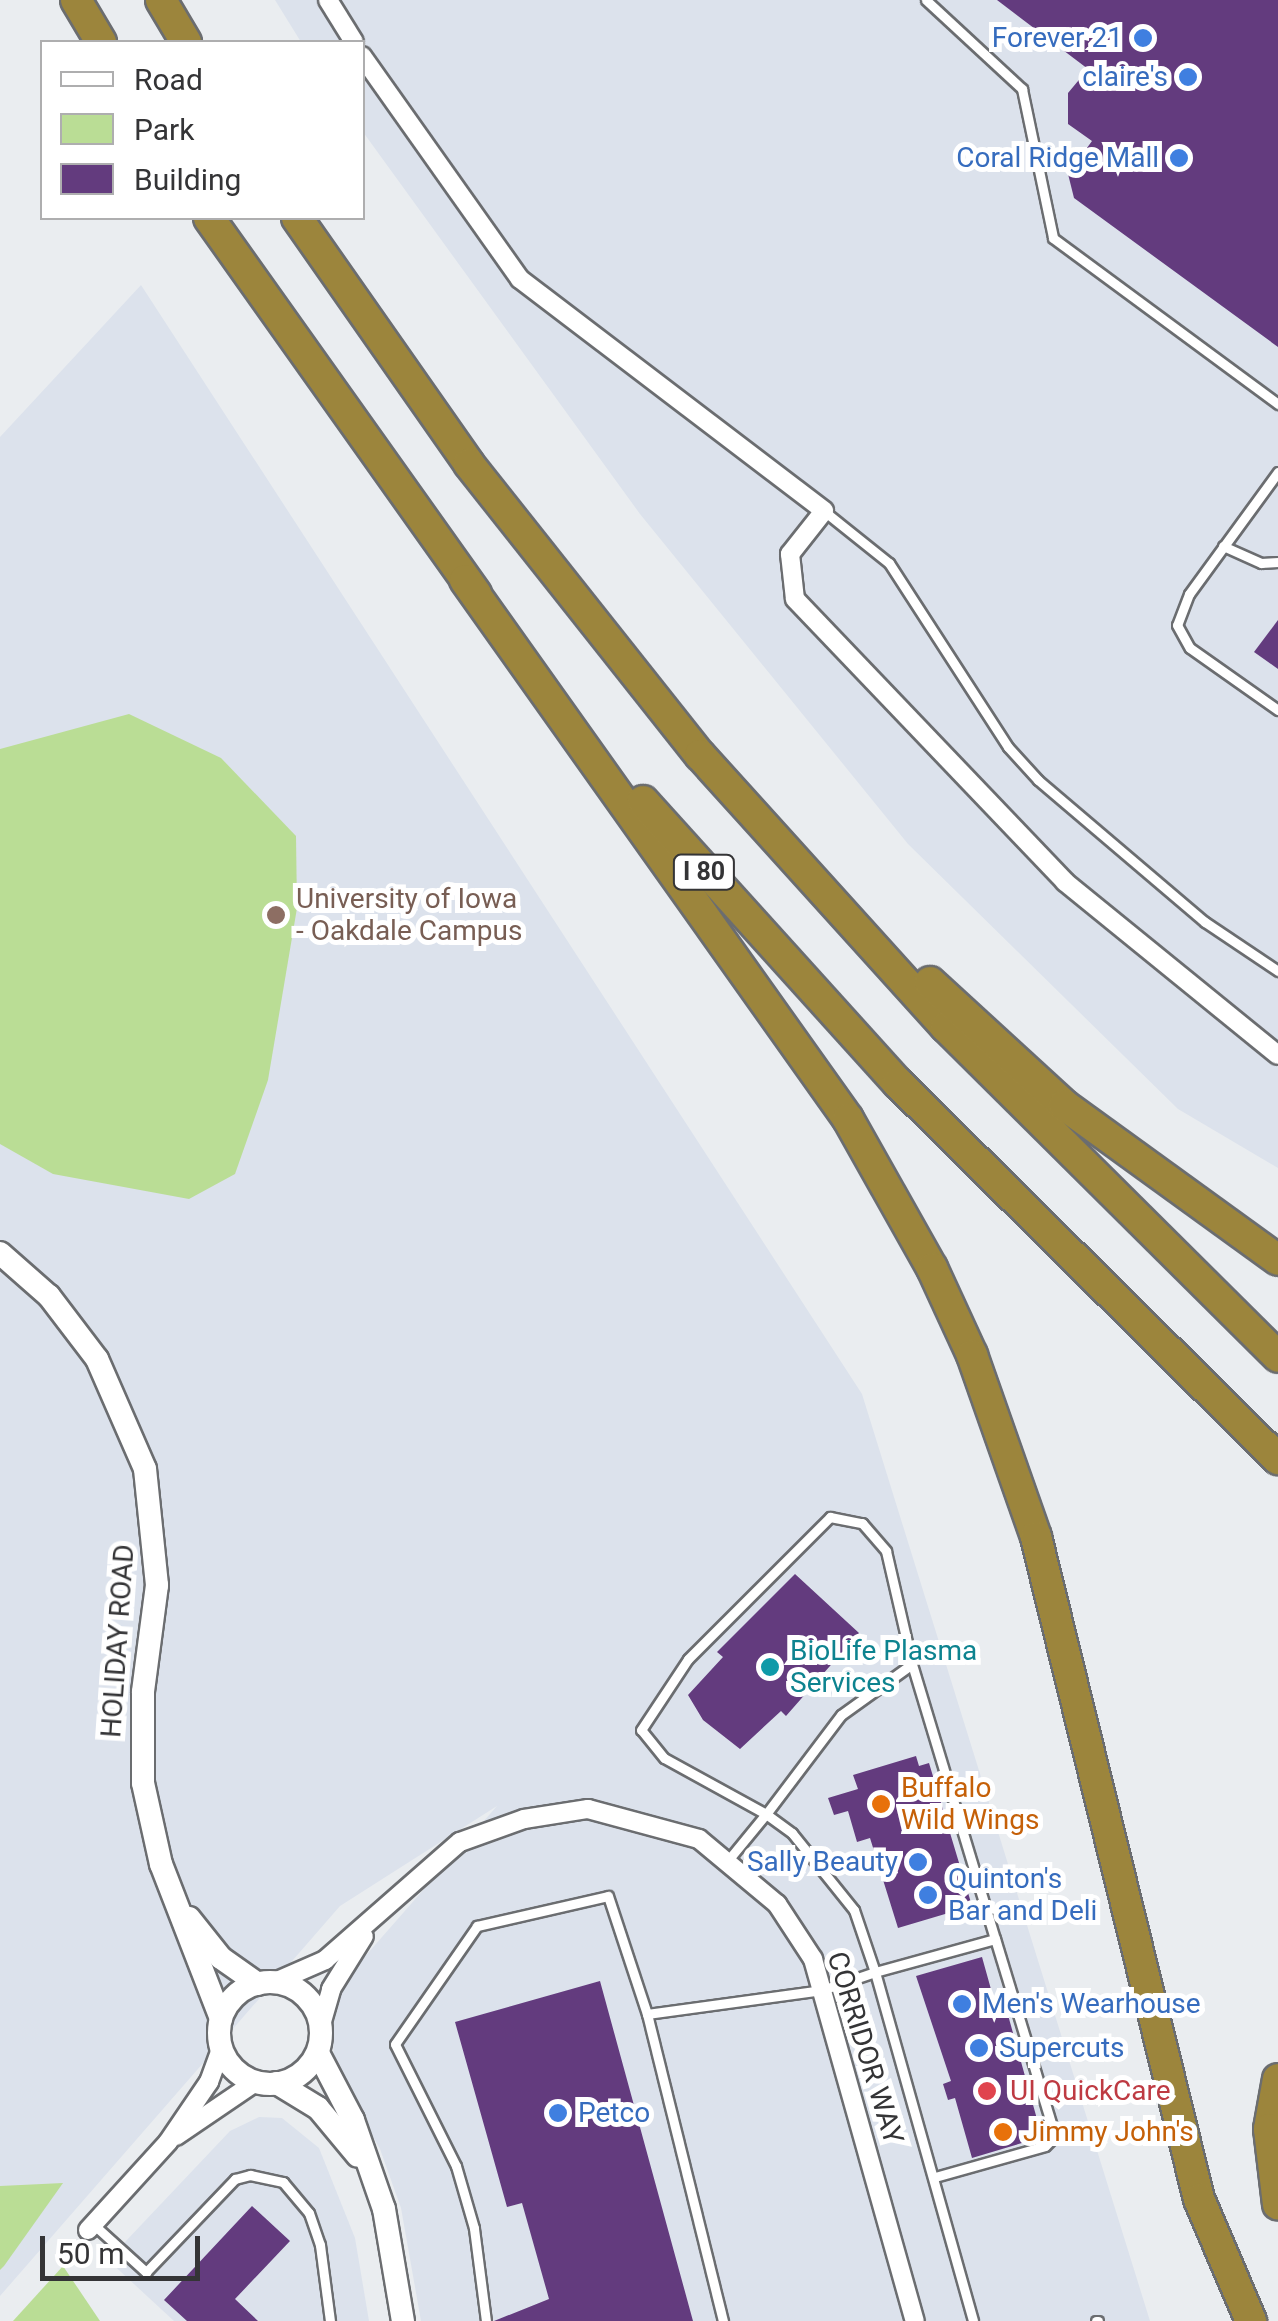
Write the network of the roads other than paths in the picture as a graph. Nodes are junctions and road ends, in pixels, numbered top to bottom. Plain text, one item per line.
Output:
1 (76, 0) edge
2 (160, 0) edge
3 (328, 0) edge
4 (926, 0) edge
5 (100, 40) edge
6 (185, 40) edge
7 (353, 40) edge
8 (365, 60) edge
9 (210, 220) edge
10 (298, 220) edge
11 (1278, 404) edge
12 (1278, 472) edge
13 (824, 512) junction
14 (1224, 546) junction
15 (1278, 562) edge
16 (466, 580) junction
17 (1278, 710) edge
18 (700, 755) junction
19 (1278, 972) edge
20 (1278, 1055) edge
21 (0, 1253) edge
22 (1278, 1260) edge
23 (1278, 1356) edge
24 (1278, 1459) edge
25 (912, 1664) junction
26 (766, 1814) junction
27 (728, 1859) junction
28 (174, 1899) junction
29 (373, 1922) junction
30 (995, 1939) junction
31 (874, 1972) junction
32 (266, 1983) junction
33 (822, 1990) junction
34 (647, 2014) junction
35 (221, 2018) junction
36 (321, 2025) junction
37 (222, 2047) junction
38 (318, 2053) junction
39 (1278, 2079) edge
40 (267, 2082) junction
41 (168, 2142) junction
42 (370, 2174) junction
43 (935, 2177) junction
44 (1278, 2204) edge
45 (91, 2227) joint
46 (330, 2321) edge
47 (403, 2321) edge
48 (486, 2321) edge
49 (723, 2321) edge
50 (915, 2321) edge
51 (973, 2321) edge
52 (1251, 2321) edge

1 - 5 highway
2 - 6 highway
3 - 7 street
4 - 11 lane
8 - 13 street
9 - 16 highway, I 80
10 - 18 highway, I 80
12 - 14 lane
13 - 19 lane
13 - 20 street
14 - 15 lane
14 - 17 lane
16 - 24 highway, I 80
16 - 52 highway
18 - 22 highway
18 - 23 highway, I 80
21 - 28 street, HOLIDAY ROAD
25 - 26 lane
25 - 26 lane
25 - 30 lane
26 - 27 lane
26 - 31 lane
27 - 29 street, CORRIDOR WAY
27 - 33 street, CORRIDOR WAY
28 - 32 street, HOLIDAY ROAD
28 - 35 street, HOLIDAY ROAD
29 - 32 street, CORRIDOR WAY
29 - 36 street, CORRIDOR WAY
30 - 31 lane
30 - 43 lane
31 - 33 lane
31 - 43 lane
32 - 35 street
32 - 36 street, HOLIDAY ROAD
33 - 34 lane
33 - 50 street, CORRIDOR WAY
34 - 48 lane
34 - 49 lane
35 - 37 street, HOLIDAY ROAD
36 - 38 street
37 - 40 street
37 - 41 street
38 - 40 street
38 - 42 street
39 - 44 highway
40 - 41 street
40 - 42 street
41 - 45 street
42 - 47 street
43 - 51 lane
45 - 46 lane

